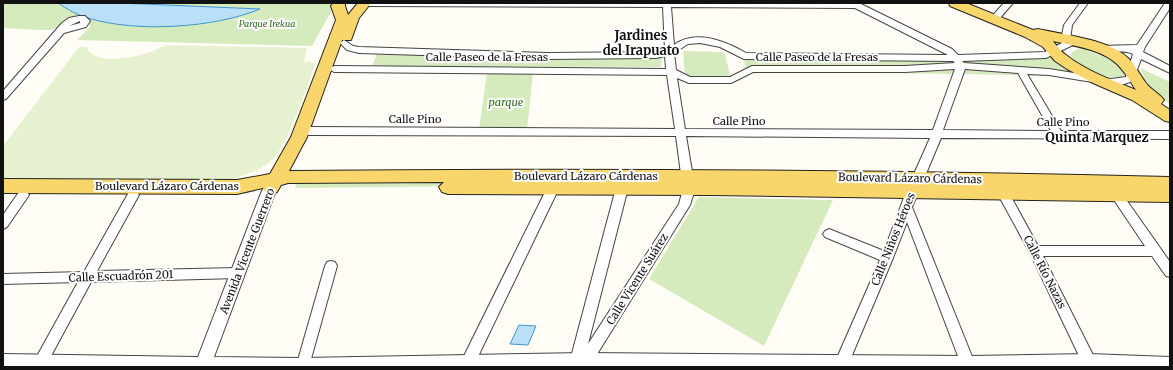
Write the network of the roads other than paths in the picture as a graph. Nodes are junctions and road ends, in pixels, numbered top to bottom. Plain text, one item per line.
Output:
1 (667, 3) edge
2 (955, 3) edge
3 (964, 3) edge
4 (1009, 3) edge
5 (1084, 3) edge
6 (1169, 3) edge
7 (446, 4) edge
8 (855, 4) edge
9 (339, 6) edge
10 (362, 6) edge
11 (997, 16) junction
12 (61, 31) dead end
13 (1069, 41) junction
14 (344, 43) junction
15 (1096, 47) junction
16 (1139, 50) junction
17 (671, 52) junction
18 (737, 52) junction
19 (1055, 52) junction
20 (958, 62) junction
21 (334, 69) junction
22 (1020, 69) junction
23 (1170, 70) edge
24 (671, 72) junction
25 (1131, 72) junction
26 (741, 76) junction
27 (1098, 80) junction
28 (3, 97) edge
29 (1170, 108) edge
30 (1170, 117) edge
31 (680, 133) junction
32 (304, 134) junction
33 (937, 134) junction
34 (1058, 134) junction
35 (1170, 135) edge
36 (554, 182) junction
37 (688, 182) junction
38 (1170, 183) edge
39 (278, 185) junction
40 (915, 185) junction
41 (3, 186) edge
42 (999, 186) junction
43 (237, 187) junction
44 (622, 188) junction
45 (1116, 194) junction
46 (3, 195) edge
47 (23, 195) junction
48 (1170, 195) edge
49 (133, 196) junction
50 (907, 208) junction
51 (3, 224) edge
52 (829, 234) dead end
53 (1035, 251) junction
54 (1155, 251) junction
55 (887, 258) junction
56 (331, 266) dead end
57 (1170, 272) edge
58 (238, 273) junction
59 (88, 277) junction
60 (3, 279) edge
61 (3, 362) edge
62 (468, 363) junction
63 (581, 363) edge
64 (841, 364) edge
65 (39, 365) edge
66 (202, 365) edge
67 (711, 365) edge
68 (1089, 365) edge
69 (1170, 365) edge
70 (302, 366) edge
71 (357, 366) edge
72 (968, 366) edge

1 - 7 street
1 - 8 street
1 - 17 street
2 - 19 main road
3 - 11 main road
4 - 11 street
5 - 13 street
6 - 16 street
7 - 10 street
8 - 20 street
9 - 10 main road
9 - 32 main road, Avenida Vicente Guerrero
10 - 14 main road, Avenida Vicente Guerrero
11 - 13 main road
12 - 28 street
13 - 15 main road
13 - 19 street, Calle Paseo de la Fresas
14 - 17 street, Calle Paseo de la Fresas
14 - 21 main road, Avenida Vicente Guerrero
15 - 16 street
15 - 25 main road
16 - 23 street
16 - 25 street
17 - 18 street, Calle Paseo de la Fresas
17 - 24 street
18 - 20 street, Calle Paseo de la Fresas
18 - 26 street
19 - 20 street, Calle Paseo de la Fresas
19 - 27 main road
20 - 22 street, Calle Paseo de la Fresas
20 - 26 street, Calle Paseo de la Fresas
20 - 33 street, Calle Niños Héroes
21 - 24 street, Calle Paseo de la Fresas
21 - 32 main road, Avenida Vicente Guerrero
22 - 27 street, Calle Paseo de la Fresas
22 - 34 street
24 - 26 street, Calle Paseo de la Fresas
24 - 31 street
25 - 27 street, Calle Paseo de la Fresas
25 - 29 main road
27 - 30 main road
31 - 32 street, Calle Pino
31 - 33 street, Calle Pino
31 - 37 street
32 - 39 main road, Avenida Vicente Guerrero
32 - 43 main road
33 - 34 street, Calle Pino
33 - 40 street, Calle Niños Héroes
34 - 35 street, Calle Pino
36 - 37 main road, Boulevard Lázaro Cárdenas
36 - 39 main road, Boulevard Lázaro Cárdenas
36 - 44 main road, Boulevard Lázaro Cárdenas
36 - 62 street
37 - 40 main road, Boulevard Lázaro Cárdenas
37 - 44 main road, Boulevard Lázaro Cárdenas
37 - 63 street, Calle Vicente Suárez
38 - 42 main road, Boulevard Lázaro Cárdenas
39 - 43 main road, Boulevard Lázaro Cárdenas
39 - 49 main road, Boulevard Lázaro Cárdenas
39 - 58 street, Avenida Vicente Guerrero
40 - 42 main road, Boulevard Lázaro Cárdenas
40 - 50 street, Calle Niños Héroes
41 - 43 main road, Boulevard Lázaro Cárdenas
42 - 45 main road, Boulevard Lázaro Cárdenas
42 - 53 street, Calle Río Nazas
44 - 63 street
45 - 48 main road, Boulevard Lázaro Cárdenas
45 - 54 street
46 - 47 main road, Boulevard Lázaro Cárdenas
47 - 49 main road, Boulevard Lázaro Cárdenas
47 - 51 street
49 - 59 street
50 - 55 street, Calle Niños Héroes
50 - 72 street
52 - 55 street
53 - 54 street
53 - 68 street, Calle Río Nazas
54 - 57 street
55 - 64 street, Calle Niños Héroes
56 - 70 street
58 - 59 street, Calle Escuadrón 201
58 - 66 street, Avenida Vicente Guerrero
59 - 60 street, Calle Escuadrón 201
59 - 65 street
61 - 65 street
62 - 63 street
62 - 71 street
63 - 67 street
64 - 67 street
64 - 72 street
65 - 66 street
66 - 70 street
68 - 69 street
68 - 72 street
70 - 71 street

